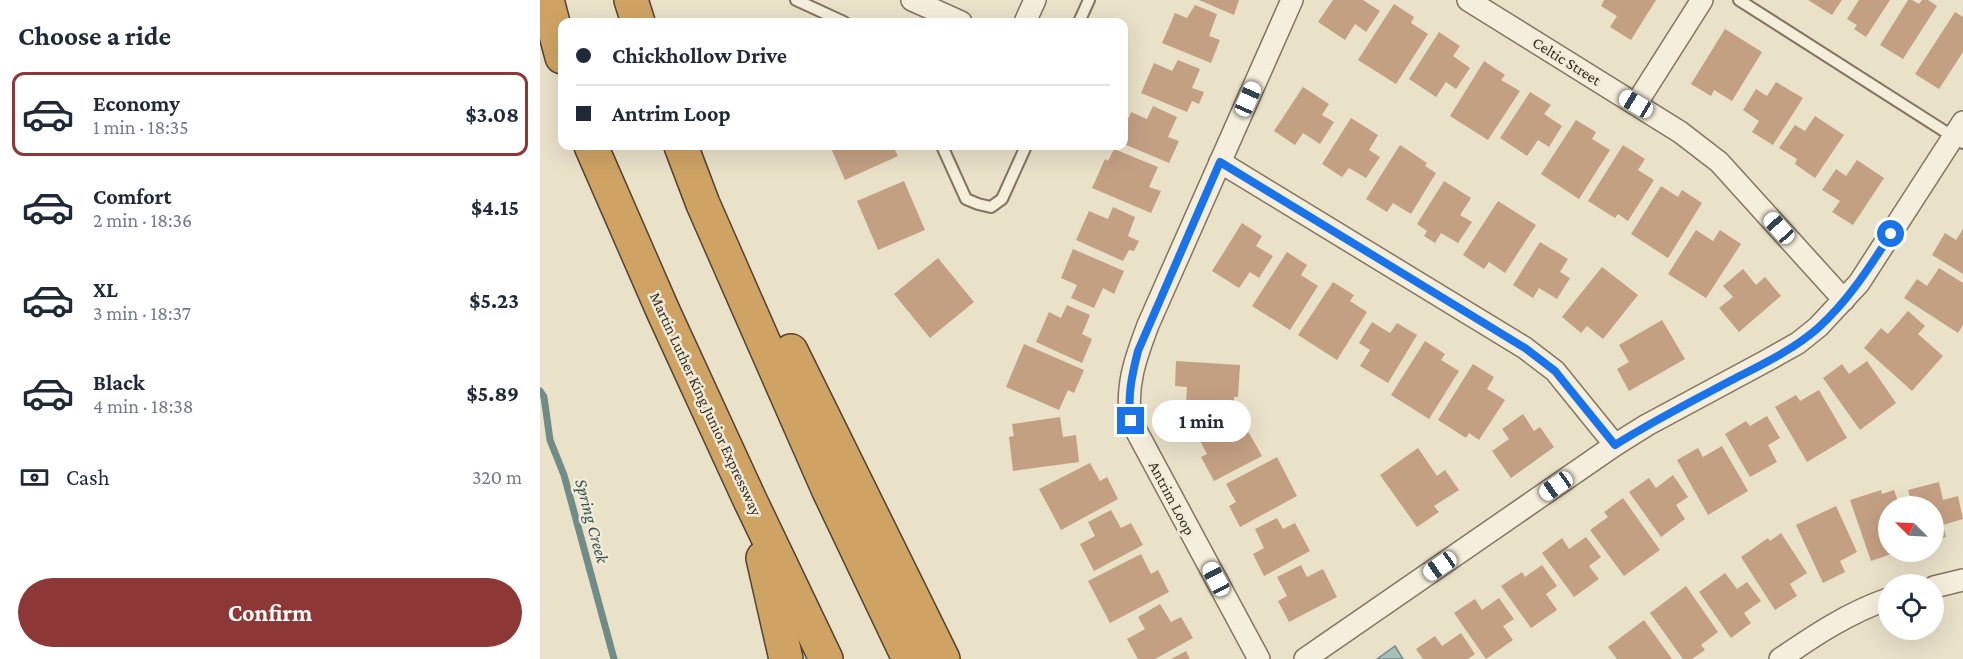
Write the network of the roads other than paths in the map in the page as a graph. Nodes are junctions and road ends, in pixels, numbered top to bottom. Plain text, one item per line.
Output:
1 (547, 0) edge
2 (632, 0) edge
3 (796, 0) edge
4 (912, 0) edge
5 (1035, 0) edge
6 (1089, 0) edge
7 (1292, 0) edge
8 (1468, 0) edge
9 (1702, 0) edge
10 (1739, 0) edge
11 (637, 18) edge
12 (835, 18) edge
13 (951, 18) edge
14 (1027, 18) edge
15 (1081, 18) edge
16 (558, 42) edge
17 (1636, 104) junction
18 (1960, 134) edge
19 (593, 150) edge
20 (682, 150) edge
21 (944, 150) edge
22 (1024, 150) edge
23 (1220, 162) junction
24 (702, 204) junction
25 (1844, 300) junction
26 (1615, 445) junction
27 (749, 498) junction
28 (1963, 580) edge
29 (1944, 585) edge
30 (1878, 603) edge
31 (786, 659) edge
32 (826, 659) edge
33 (909, 659) edge
34 (943, 659) edge
35 (1259, 659) edge
36 (1305, 659) edge
37 (1780, 659) edge

1 - 16 highway
2 - 11 highway
3 - 12 lane
4 - 13 street
5 - 14 street
6 - 15 lane
7 - 23 street, Antrim Loop
8 - 17 street, Celtic Street
9 - 17 street
10 - 18 lane
17 - 25 street, Celtic Street
18 - 25 street
19 - 27 highway, Martin Luther King Junior Expressway
20 - 24 highway
21 - 22 lane
23 - 26 street
23 - 35 street, Antrim Loop
24 - 33 highway
24 - 34 highway
25 - 26 street
26 - 36 street
27 - 31 highway
27 - 32 highway, Martin Luther King Junior Expressway
28 - 29 street
30 - 37 street

